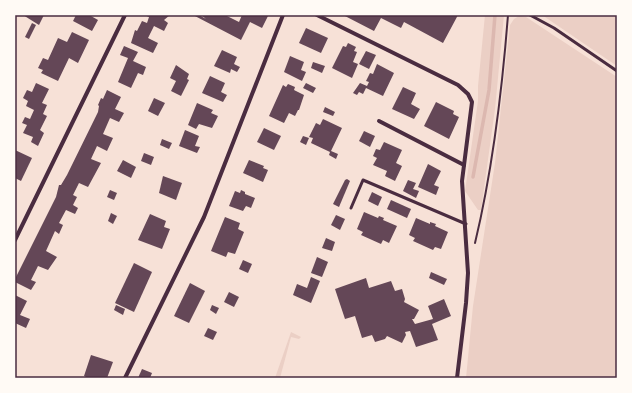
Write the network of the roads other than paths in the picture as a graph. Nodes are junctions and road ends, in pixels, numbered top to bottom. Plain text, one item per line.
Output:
1 (125, 15) edge
2 (283, 15) edge
3 (317, 15) edge
4 (530, 15) edge
5 (617, 71) edge
6 (379, 121) dead end
7 (464, 165) junction
8 (351, 208) dead end
9 (466, 224) junction
10 (15, 240) edge
11 (125, 378) edge
12 (456, 378) edge

1 - 10 street
2 - 11 street
3 - 7 street
4 - 5 lane
6 - 7 street
7 - 9 street
8 - 9 lane
9 - 12 street

